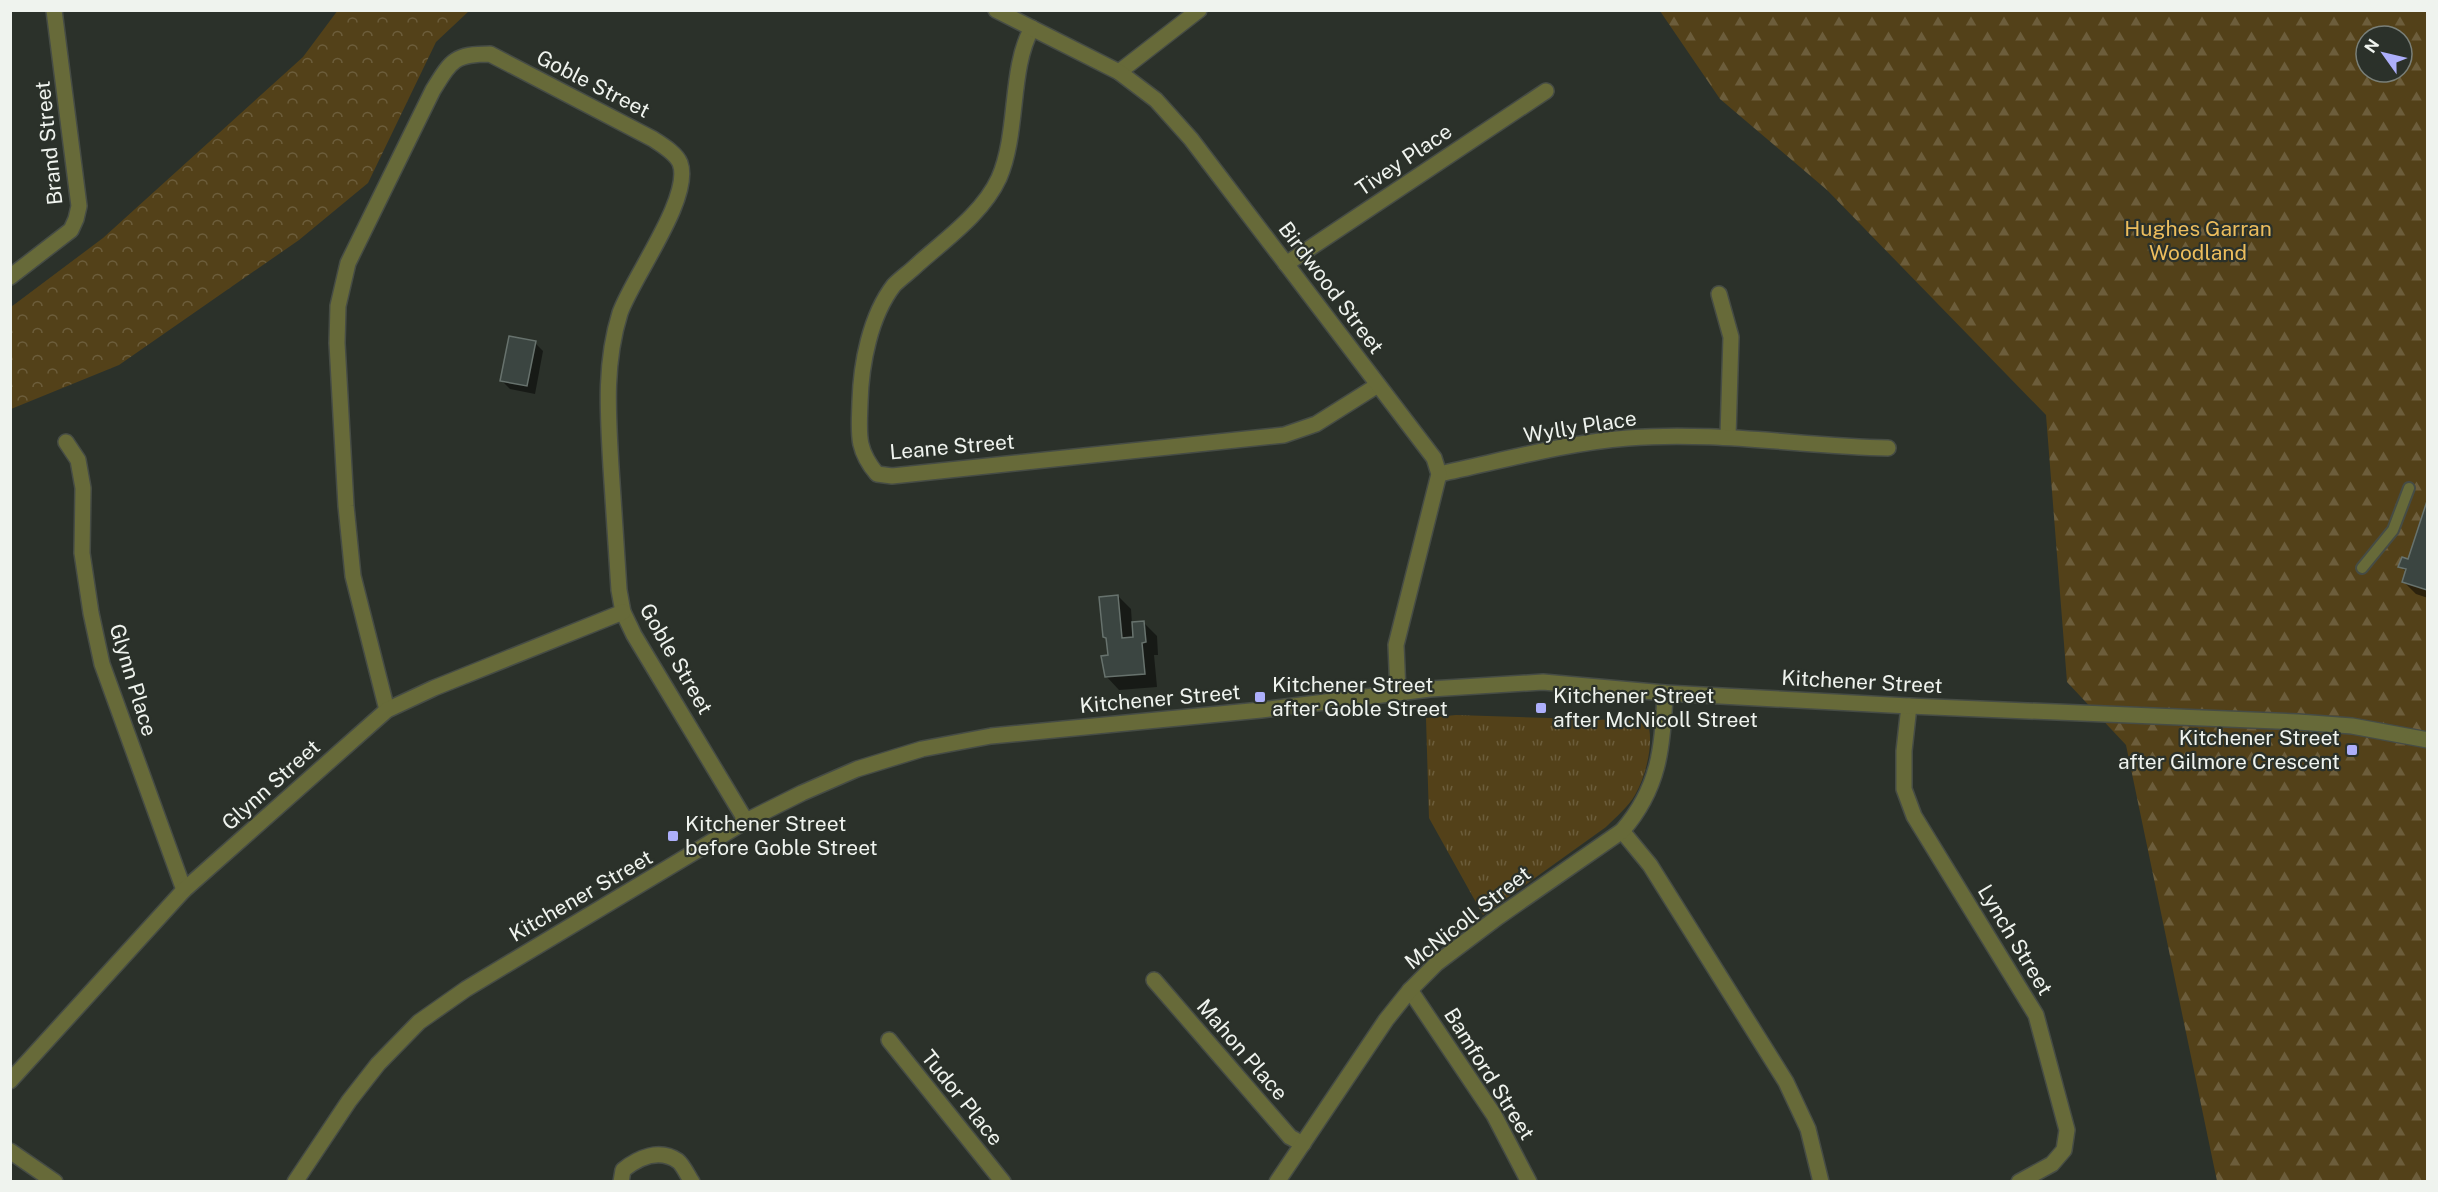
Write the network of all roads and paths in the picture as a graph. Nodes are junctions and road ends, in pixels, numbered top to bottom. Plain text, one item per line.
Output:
1 (54, 10) edge
2 (996, 10) edge
3 (1199, 10) edge
4 (1032, 28) junction
5 (1119, 72) junction
6 (1546, 91) dead end
7 (1286, 264) junction
8 (10, 278) edge
9 (1719, 294) dead end
10 (1378, 385) junction
11 (1728, 436) junction
12 (66, 442) dead end
13 (1888, 448) dead end
14 (1439, 474) junction
15 (2409, 488) dead end
16 (2362, 568) dead end
17 (623, 612) junction
18 (1398, 693) junction
19 (1665, 693) junction
20 (1908, 706) junction
21 (387, 710) junction
22 (2427, 740) edge
23 (746, 821) junction
24 (1622, 831) junction
25 (184, 890) junction
26 (1154, 980) dead end
27 (1410, 990) junction
28 (889, 1040) dead end
29 (10, 1081) edge
30 (1303, 1144) junction
31 (10, 1151) edge
32 (55, 1182) edge
33 (295, 1182) edge
34 (621, 1182) edge
35 (692, 1182) edge
36 (1003, 1182) edge
37 (1277, 1182) edge
38 (1529, 1182) edge
39 (1821, 1182) edge
40 (2019, 1182) edge

1 - 8 street, Brand Street
2 - 4 street, Birdwood Street
3 - 5 street
4 - 5 street, Birdwood Street
4 - 10 street, Leane Street
5 - 7 street, Birdwood Street
6 - 7 street, Tivey Place
7 - 10 street, Birdwood Street
9 - 11 street
10 - 14 street, Birdwood Street
11 - 13 street, Wylly Place
11 - 14 street, Wylly Place
12 - 25 street, Glynn Place
14 - 18 street
15 - 16 lane
17 - 21 street, Glynn Street
17 - 21 street, Goble Street
17 - 23 street, Goble Street
18 - 19 street, Kitchener Street
18 - 23 street, Kitchener Street
19 - 20 street, Kitchener Street
19 - 24 street, McNicoll Street
20 - 22 street, Kitchener Street
20 - 40 street, Lynch Street
21 - 25 street, Glynn Street
23 - 33 street, Kitchener Street
24 - 27 street, McNicoll Street
24 - 39 street
25 - 29 street, Glynn Street
26 - 30 street, Mahon Place
27 - 30 street, McNicoll Street
27 - 38 street, Bamford Street
28 - 36 street, Tudor Place
30 - 37 street, McNicoll Street
31 - 32 street
34 - 35 street

